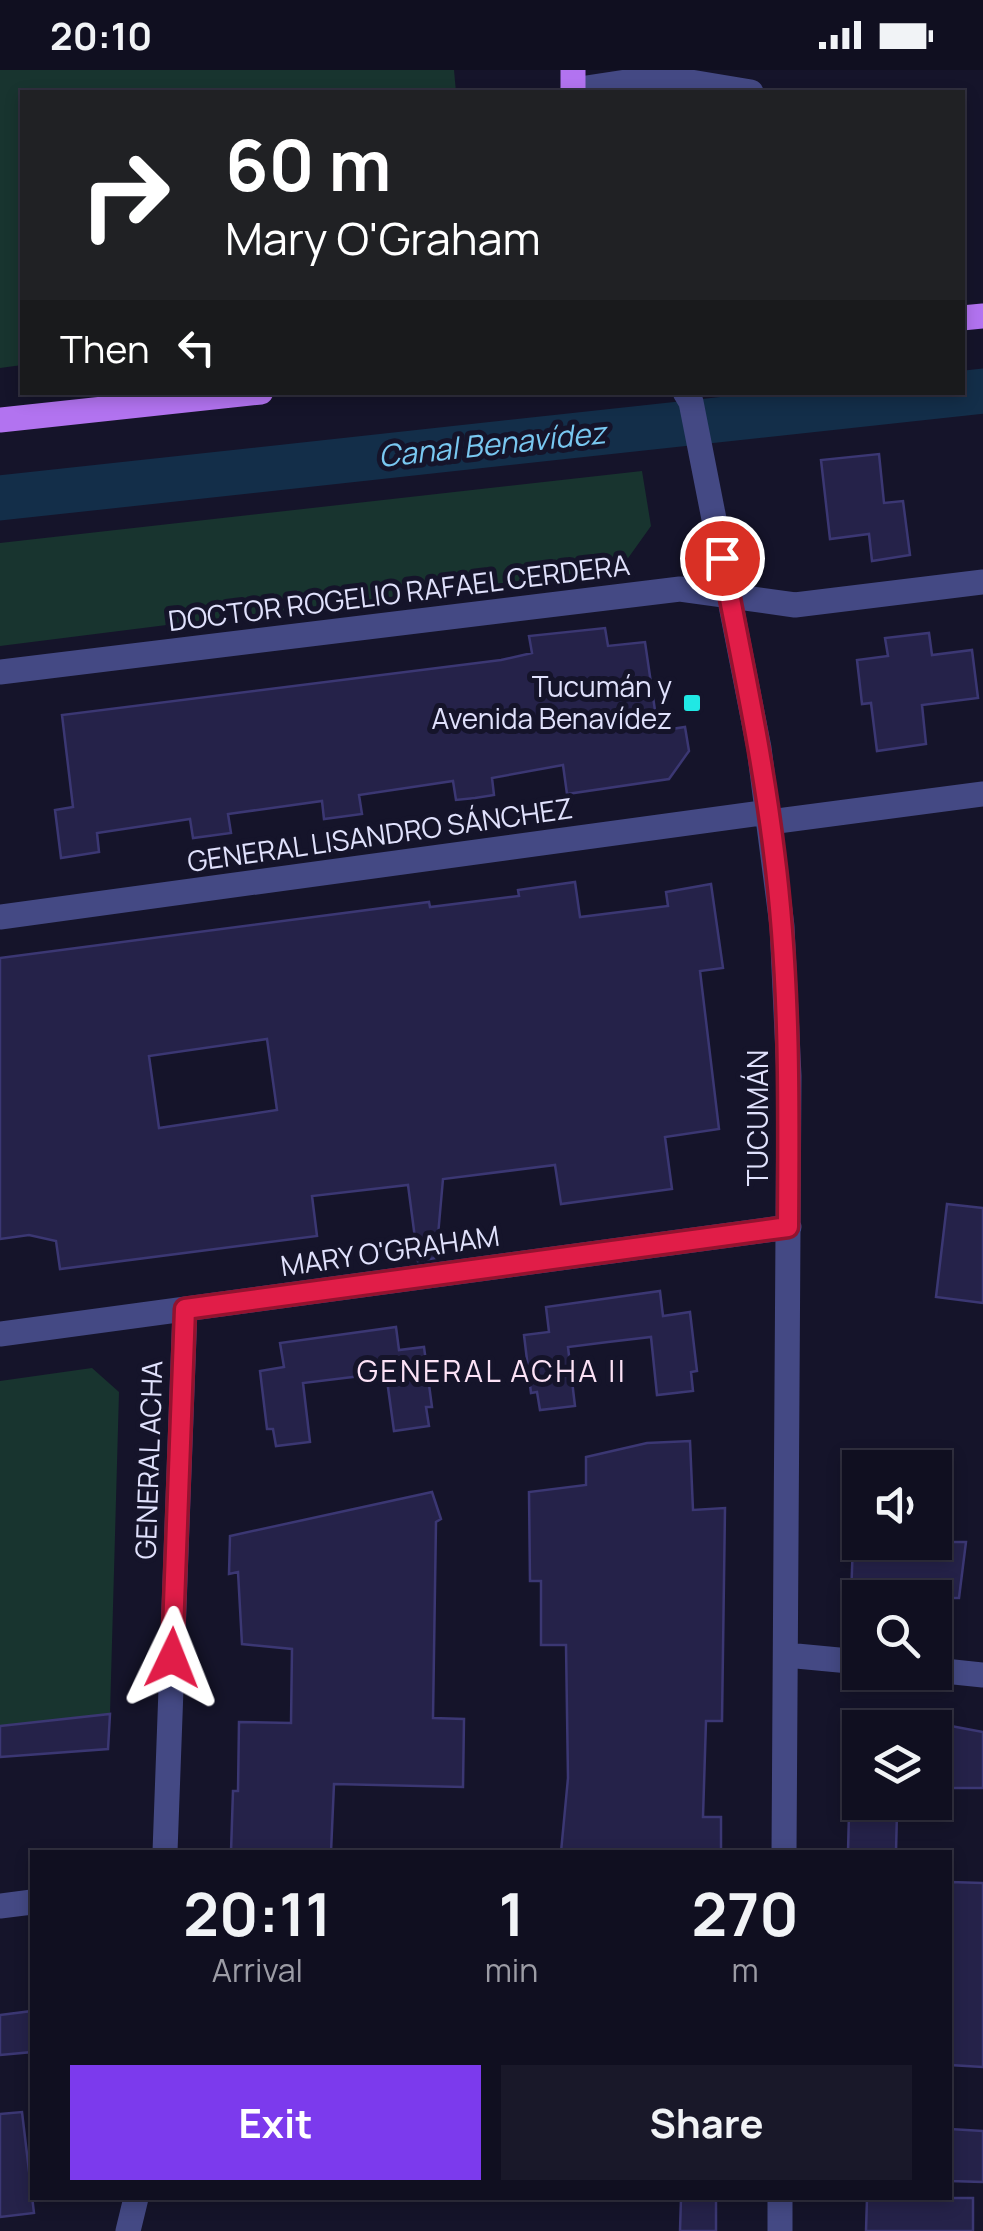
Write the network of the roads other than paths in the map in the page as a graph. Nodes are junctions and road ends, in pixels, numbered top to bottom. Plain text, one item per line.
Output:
1 (573, 84) edge
2 (738, 90) edge
3 (233, 395) edge
4 (688, 398) edge
5 (0, 420) edge
6 (983, 582) edge
7 (729, 596) junction
8 (0, 672) edge
9 (983, 794) edge
10 (769, 817) junction
11 (0, 917) edge
12 (788, 1227) junction
13 (185, 1309) junction
14 (0, 1334) edge
15 (786, 1654) junction
16 (842, 1660) edge
17 (952, 1672) edge
18 (983, 1676) edge
19 (165, 1850) edge
20 (784, 1850) edge
21 (30, 1902) edge
22 (0, 1906) edge
23 (136, 2200) edge
24 (780, 2200) edge
25 (128, 2231) edge
26 (780, 2231) edge

1 - 2 street
3 - 5 main road
4 - 7 street, TUCUMÁN
6 - 7 street, DOCTOR ROGELIO RAFAEL CERDERA
7 - 8 street, DOCTOR ROGELIO RAFAEL CERDERA
7 - 10 street, TUCUMÁN
9 - 10 street, GENERAL LISANDRO SÁNCHEZ
10 - 11 street, GENERAL LISANDRO SÁNCHEZ
10 - 12 street, TUCUMÁN
12 - 13 street, MARY O'GRAHAM
12 - 15 street, TUCUMÁN
13 - 14 street, MARY O'GRAHAM
13 - 19 street, GENERAL ACHA
15 - 16 street
15 - 20 street, TUCUMÁN
17 - 18 street
21 - 22 street
23 - 25 street
24 - 26 street

